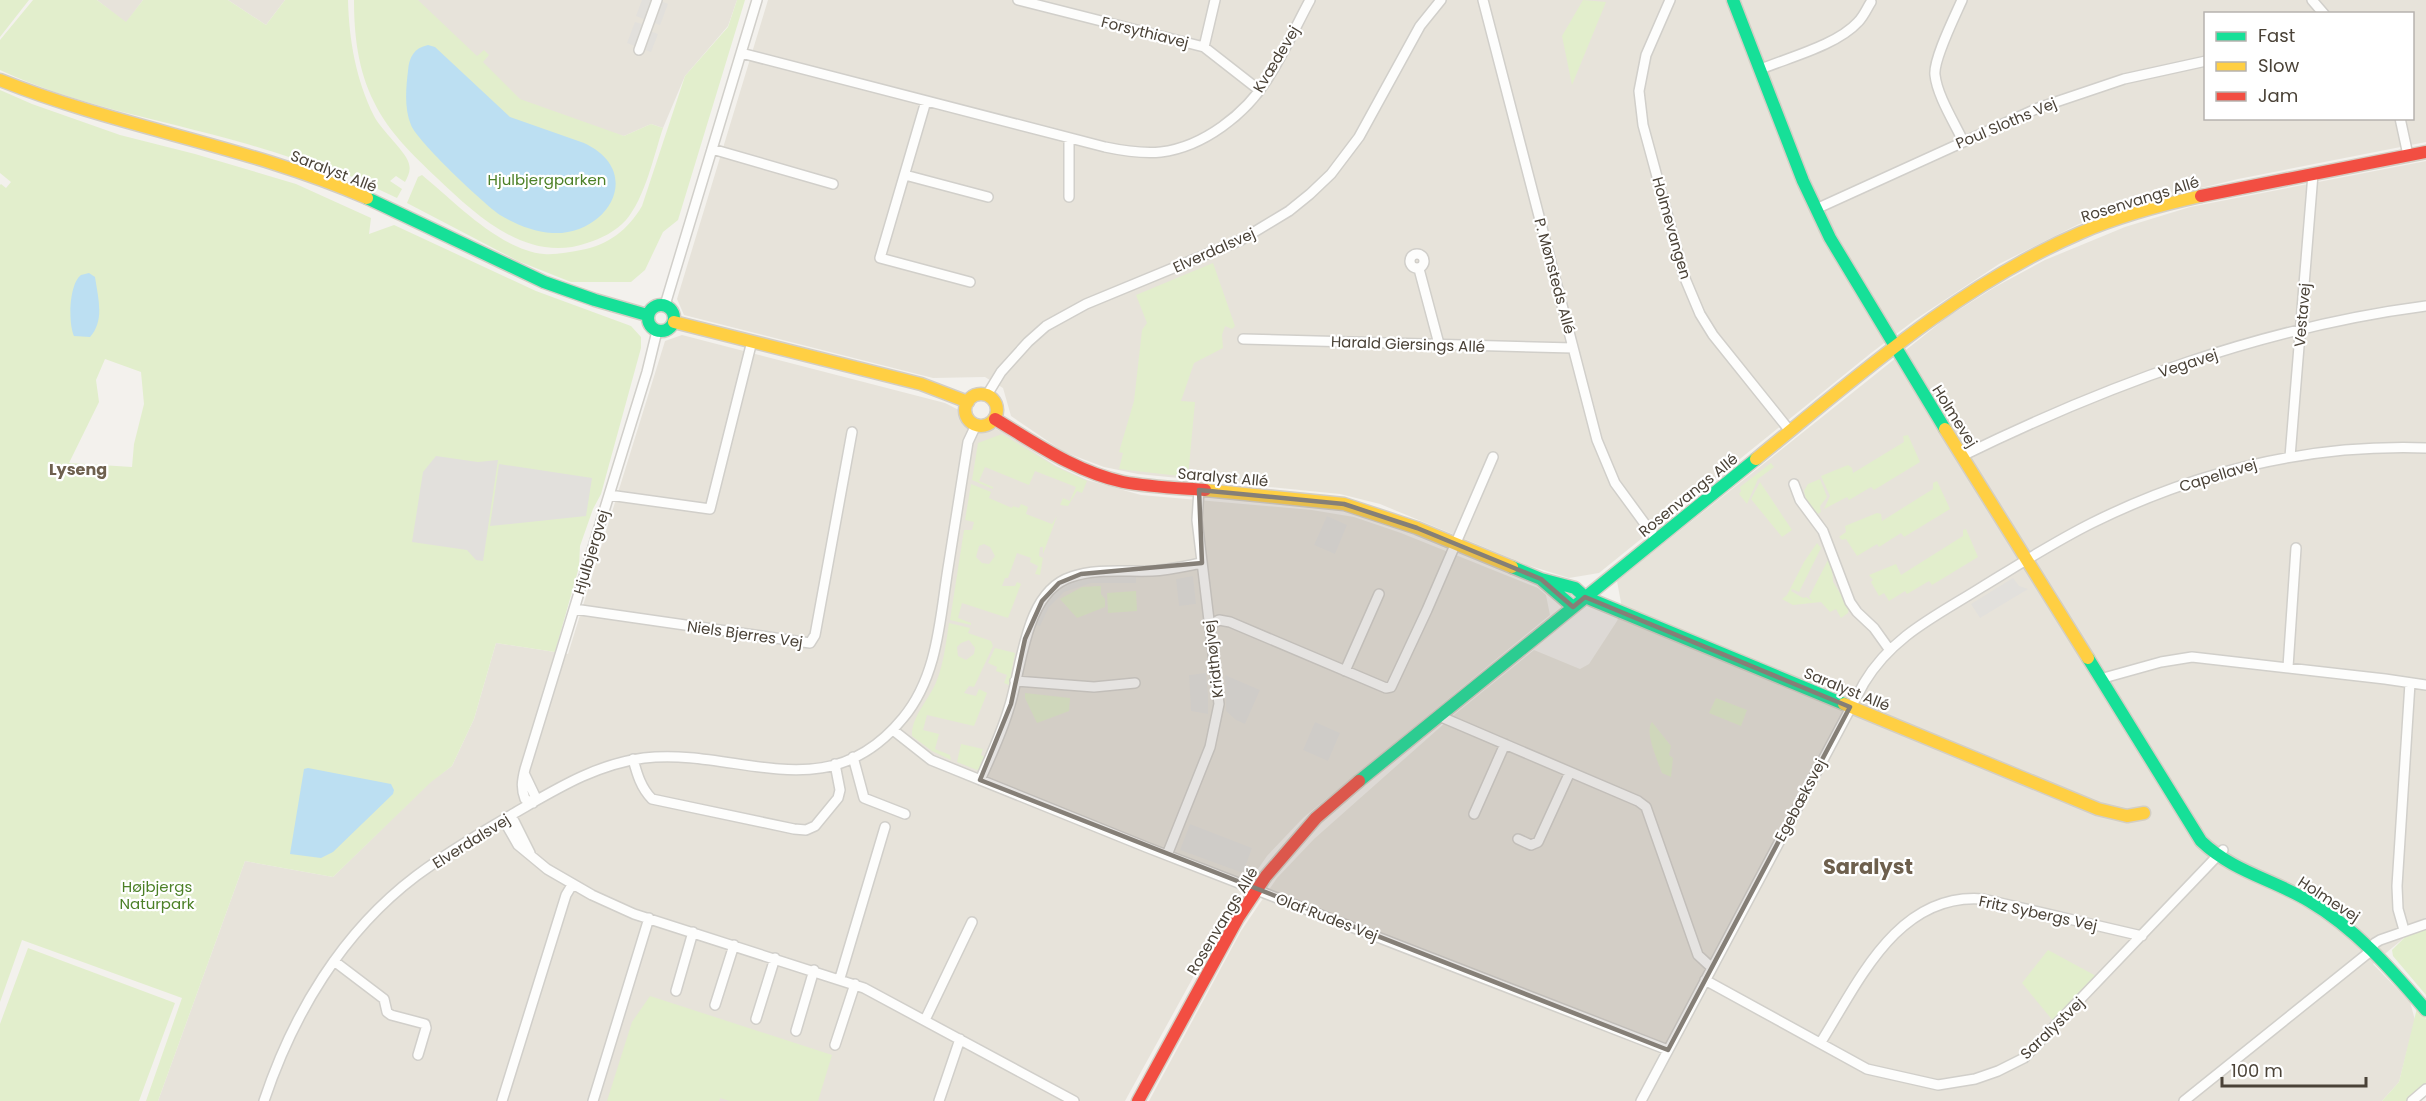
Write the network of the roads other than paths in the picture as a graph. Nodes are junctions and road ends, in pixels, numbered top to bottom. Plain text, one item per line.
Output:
1 (657, 0) edge
2 (757, 0) edge
3 (1018, 0) edge
4 (1215, 0) edge
5 (1310, 0) edge
6 (1441, 0) edge
7 (1483, 0) edge
8 (1670, 0) edge
9 (1733, 0) edge
10 (1962, 0) edge
11 (2312, 0) edge
12 (1871, 2) dead end
13 (2322, 12) edge
14 (1204, 47) junction
15 (639, 50) dead end
16 (741, 53) junction
17 (2204, 60) edge
18 (1761, 69) junction
19 (0, 80) edge
20 (1259, 90) junction
21 (926, 101) junction
22 (2400, 120) edge
23 (1069, 138) junction
24 (1963, 141) junction
25 (712, 149) junction
26 (2426, 152) edge
27 (2408, 155) junction
28 (2313, 174) junction
29 (905, 175) junction
30 (832, 184) dead end
31 (988, 197) dead end
32 (1069, 197) dead end
33 (1815, 208) junction
34 (1419, 269) dead end
35 (970, 282) dead end
36 (665, 305) junction
37 (2426, 306) edge
38 (647, 315) junction
39 (674, 322) junction
40 (2301, 330) junction
41 (657, 331) junction
42 (1243, 339) dead end
43 (752, 341) junction
44 (1439, 344) junction
45 (1894, 347) junction
46 (1573, 348) junction
47 (987, 394) junction
48 (968, 402) junction
49 (995, 418) junction
50 (976, 425) junction
51 (1790, 431) junction
52 (852, 432) dead end
53 (2426, 448) edge
54 (1962, 456) junction
55 (1493, 457) dead end
56 (2290, 457) junction
57 (1794, 484) dead end
58 (1199, 490) junction
59 (609, 495) junction
60 (1656, 539) junction
61 (1456, 545) junction
62 (2296, 548) dead end
63 (2027, 560) junction
64 (1202, 563) junction
65 (1541, 579) junction
66 (1379, 594) dead end
67 (1585, 597) junction
68 (1573, 607) junction
69 (574, 609) junction
70 (1210, 625) junction
71 (1889, 649) junction
72 (2288, 667) junction
73 (1345, 671) junction
74 (2100, 679) junction
75 (1015, 681) junction
76 (2410, 682) junction
77 (1135, 683) dead end
78 (2426, 686) edge
79 (1851, 707) junction
80 (1439, 716) junction
81 (893, 730) junction
82 (1505, 744) junction
83 (853, 757) junction
84 (633, 759) junction
85 (835, 764) junction
86 (1570, 772) junction
87 (980, 780) junction
88 (533, 803) junction
89 (2144, 813) dead end
90 (906, 814) dead end
91 (1474, 814) dead end
92 (507, 818) junction
93 (885, 827) dead end
94 (1518, 839) dead end
95 (2220, 854) junction
96 (1167, 855) junction
97 (572, 885) junction
98 (1256, 889) junction
99 (649, 918) junction
100 (972, 921) dead end
101 (2426, 924) edge
102 (2404, 930) junction
103 (693, 932) junction
104 (2142, 936) junction
105 (734, 945) junction
106 (2371, 948) junction
107 (775, 958) junction
108 (334, 961) junction
109 (1712, 967) junction
110 (814, 970) junction
111 (840, 978) junction
112 (1705, 980) junction
113 (855, 984) junction
114 (676, 991) dead end
115 (715, 1005) dead end
116 (2426, 1010) edge
117 (756, 1019) dead end
118 (925, 1020) junction
119 (796, 1031) dead end
120 (960, 1039) junction
121 (1821, 1042) junction
122 (835, 1045) dead end
123 (1668, 1050) junction
124 (418, 1055) dead end
125 (2426, 1089) edge
126 (264, 1101) edge
127 (502, 1101) edge
128 (593, 1101) edge
129 (939, 1101) edge
130 (1074, 1101) edge
131 (1138, 1101) edge
132 (1641, 1101) edge
133 (2184, 1101) edge
134 (2412, 1101) edge

1 - 15 street
2 - 16 street
3 - 14 street, Forsythiavej
4 - 14 street
5 - 20 street, Kvædevej
6 - 47 street, Elverdalsvej
7 - 46 street, P. Mønsteds Allé
8 - 51 street, Holmevangen
9 - 18 street, Holmevej
10 - 24 street
11 - 13 street
12 - 18 street
14 - 20 street, Forsythiavej
16 - 21 street, Kvædevej
16 - 25 street
17 - 24 street, Poul Sloths Vej
18 - 33 street, Holmevej
19 - 38 street, Saralyst Allé
20 - 23 street, Kvædevej
21 - 23 street, Kvædevej
21 - 29 street
22 - 27 street
23 - 32 street
24 - 33 street, Poul Sloths Vej
25 - 30 street
25 - 36 street
26 - 27 street, Rosenvangs Allé
27 - 28 street, Rosenvangs Allé
28 - 40 street, Vestavej
28 - 45 street, Rosenvangs Allé
29 - 31 street
29 - 35 street
33 - 45 street, Holmevej
34 - 44 street
36 - 38 street
36 - 39 street
37 - 40 street, Vegavej
38 - 41 street
39 - 41 street
39 - 43 street
40 - 54 street, Vegavej
40 - 56 street, Vestavej
41 - 59 street, Hjulbjergvej
42 - 44 street, Harald Giersings Allé
43 - 48 street
43 - 59 street
44 - 46 street, Harald Giersings Allé
45 - 51 street, Rosenvangs Allé
45 - 54 street, Holmevej
46 - 60 street, P. Mønsteds Allé
47 - 48 street
47 - 49 street
48 - 50 street
49 - 50 street
49 - 58 street, Saralyst Allé
50 - 81 street, Elverdalsvej
51 - 60 street, Rosenvangs Allé
52 - 69 street, Niels Bjerres Vej
53 - 56 street, Capellavej
54 - 63 street, Holmevej
55 - 61 street
56 - 63 street, Capellavej
57 - 71 street
58 - 61 street, Saralyst Allé
58 - 64 street, Kridthøjvej
59 - 69 street, Hjulbjergvej
60 - 67 street, Rosenvangs Allé
61 - 65 street, Saralyst Allé
61 - 73 street
62 - 72 street
63 - 71 street, Egebæksvej
63 - 74 street, Holmevej
64 - 70 street, Kridthøjvej
64 - 75 street
65 - 67 street, Saralyst Allé
65 - 68 street, Saralyst Allé
66 - 73 street
67 - 68 street, Rosenvangs Allé
67 - 79 street, Saralyst Allé
68 - 80 street, Rosenvangs Allé
69 - 88 street, Hjulbjergvej
70 - 73 street
70 - 96 street, Kridthøjvej
71 - 79 street, Egebæksvej
72 - 74 street
72 - 76 street
74 - 95 street, Holmevej
75 - 77 street
75 - 87 street
76 - 78 street
76 - 102 street
79 - 89 street, Saralyst Allé
79 - 109 street, Egebæksvej
80 - 82 street
80 - 98 street, Rosenvangs Allé
81 - 83 street, Elverdalsvej
81 - 87 street, Olaf Rudes Vej
82 - 86 street
82 - 91 street
83 - 85 street, Elverdalsvej
83 - 90 street
84 - 85 street, Elverdalsvej
84 - 85 street
84 - 88 street, Elverdalsvej
86 - 94 street
86 - 109 street
87 - 96 street, Olaf Rudes Vej
88 - 92 street, Elverdalsvej
92 - 97 street
92 - 108 street, Elverdalsvej
93 - 111 street
95 - 104 street, Saralystvej
95 - 106 street, Holmevej
96 - 98 street, Olaf Rudes Vej
97 - 99 street
97 - 127 street
98 - 123 street, Olaf Rudes Vej
98 - 131 street, Rosenvangs Allé
99 - 103 street
99 - 128 street
100 - 118 street
101 - 102 street
102 - 106 street
103 - 105 street
103 - 114 street
104 - 121 street, Saralystvej
104 - 121 street, Fritz Sybergs Vej
105 - 107 street
105 - 115 street
106 - 116 street, Holmevej
106 - 133 street
107 - 110 street
107 - 117 street
108 - 124 street
108 - 126 street, Elverdalsvej
109 - 112 street, Egebæksvej
110 - 111 street
110 - 119 street
111 - 113 street
112 - 121 street, Saralystvej
112 - 123 street, Egebæksvej
113 - 118 street
113 - 122 street
118 - 120 street
120 - 129 street
120 - 130 street
123 - 132 street, Egebæksvej
125 - 134 street

